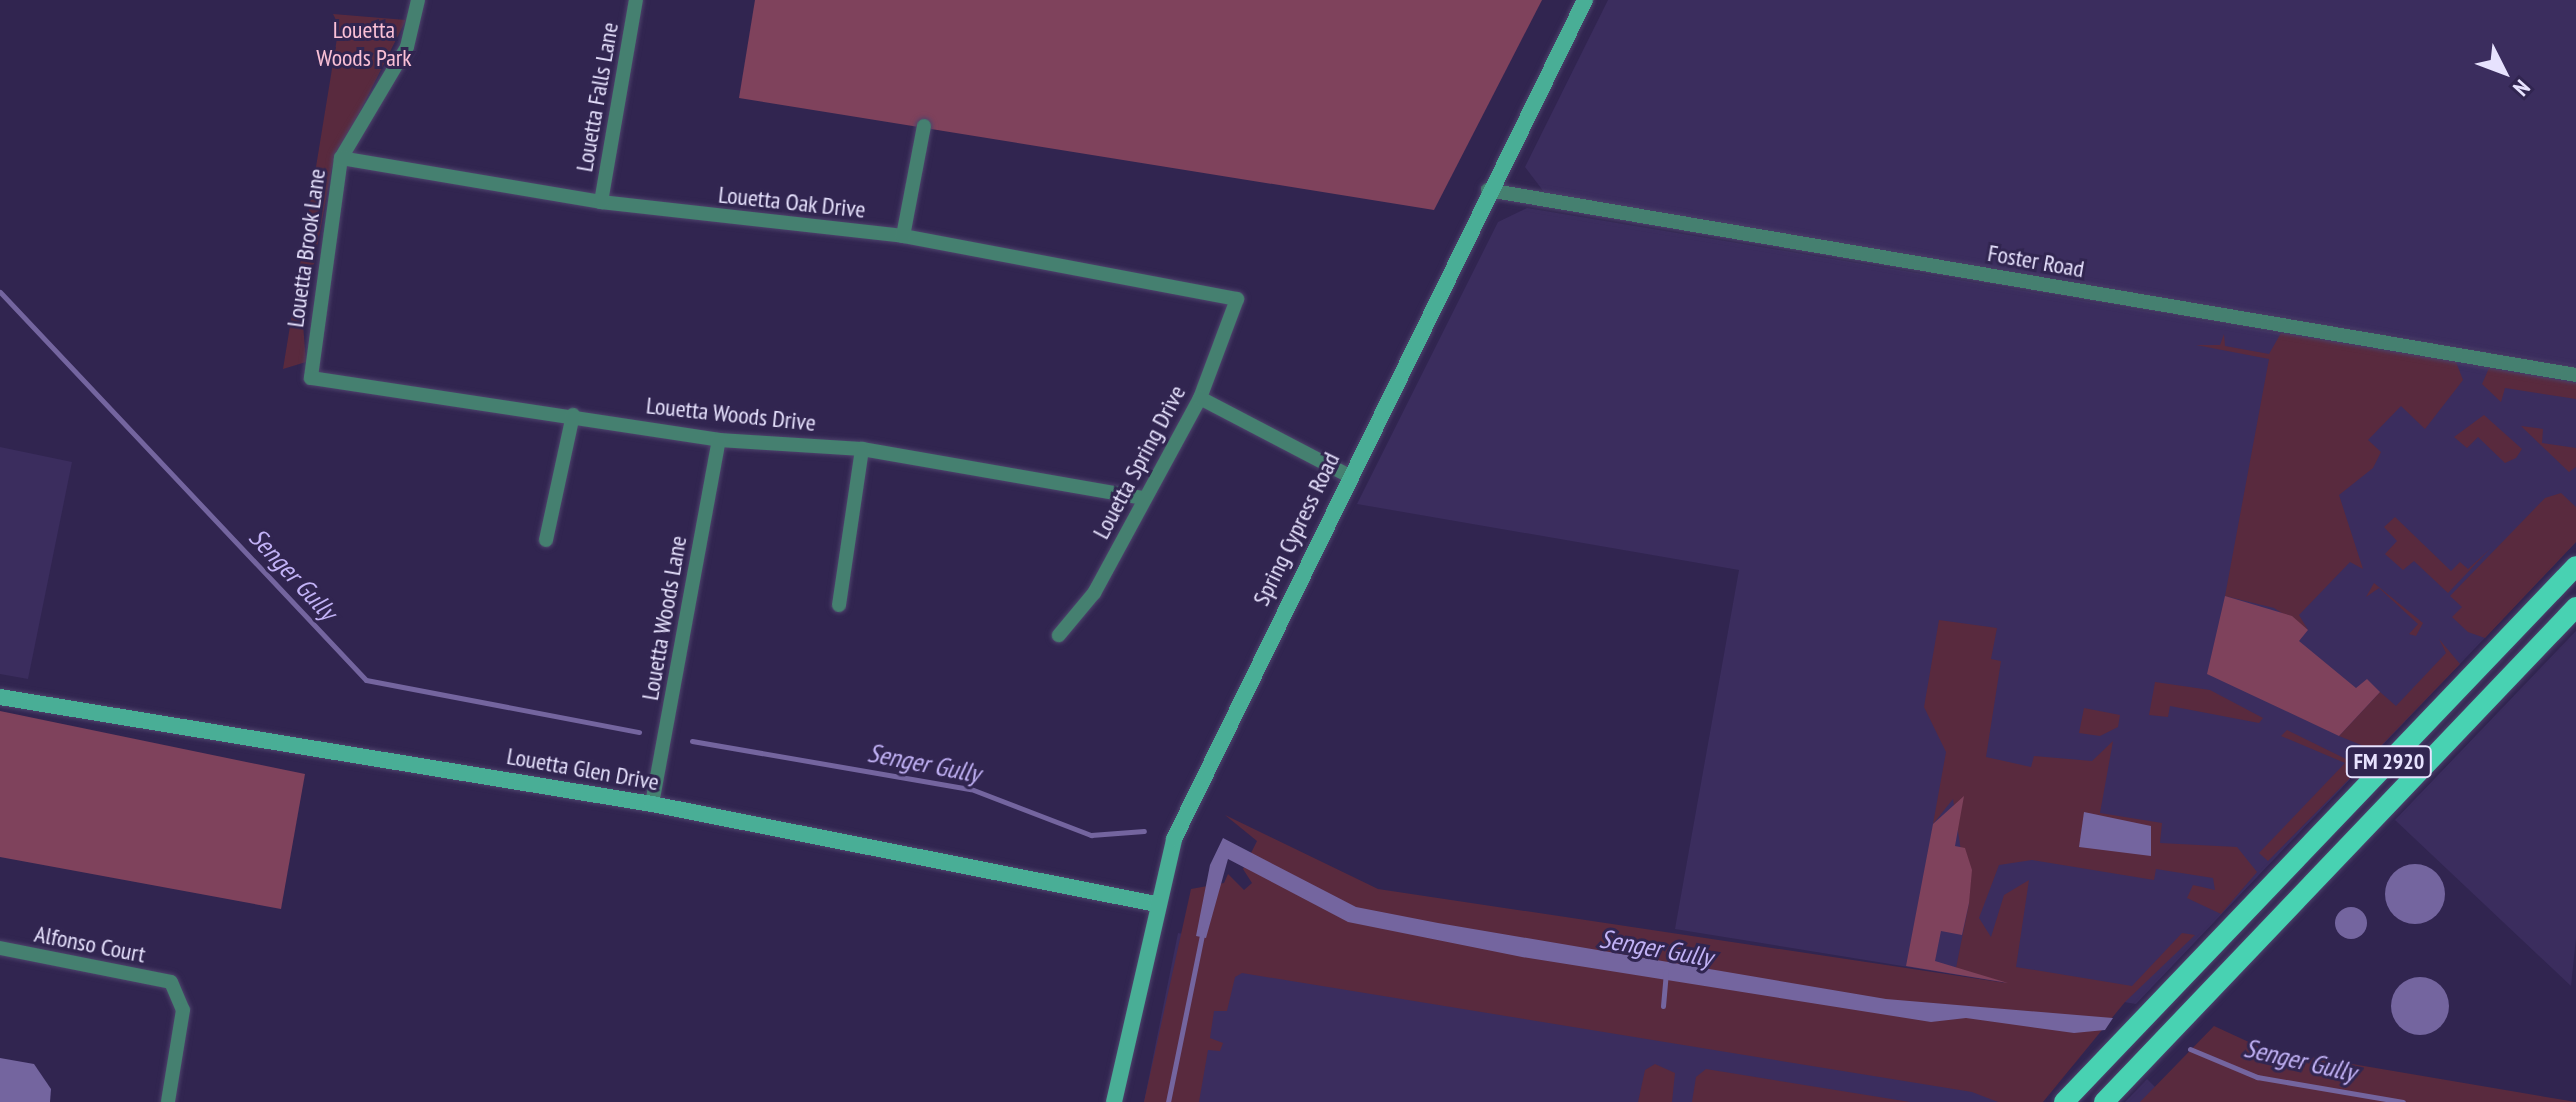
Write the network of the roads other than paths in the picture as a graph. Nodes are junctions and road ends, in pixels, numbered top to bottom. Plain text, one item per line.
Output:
1 (418, 0) edge
2 (636, 0) edge
3 (1585, 0) edge
4 (924, 126) dead end
5 (341, 158) junction
6 (1488, 190) junction
7 (601, 202) junction
8 (903, 236) junction
9 (1237, 299) joint
10 (2576, 375) edge
11 (311, 378) joint
12 (1200, 398) junction
13 (573, 415) junction
14 (719, 440) junction
15 (862, 449) junction
16 (1349, 476) junction
17 (1144, 498) junction
18 (546, 540) dead end
19 (2576, 566) edge
20 (839, 605) dead end
21 (2576, 607) edge
22 (1059, 635) dead end
23 (0, 697) edge
24 (652, 804) junction
25 (1156, 904) junction
26 (0, 948) edge
27 (168, 1102) edge
28 (1114, 1102) edge
29 (2064, 1102) edge
30 (2104, 1102) edge

1 - 5 street, Louetta Brook Lane
2 - 7 street, Louetta Falls Lane
3 - 6 main road, Spring Cypress Road
4 - 8 street
5 - 7 street, Louetta Oak Drive
5 - 11 street, Louetta Brook Lane
6 - 10 street, Foster Road
6 - 16 main road, Spring Cypress Road
7 - 8 street, Louetta Oak Drive
8 - 9 street, Louetta Oak Drive
9 - 12 street, Louetta Spring Drive
11 - 13 street, Louetta Woods Drive
12 - 16 street
12 - 17 street, Louetta Spring Drive
13 - 14 street, Louetta Woods Drive
13 - 18 street
14 - 15 street, Louetta Woods Drive
14 - 24 street, Louetta Woods Lane
15 - 17 street, Louetta Woods Drive
15 - 20 street
16 - 25 main road, Spring Cypress Road
17 - 22 street, Louetta Spring Drive
19 - 29 main road, FM 2920 / FM 2920
21 - 30 main road, FM 2920 / FM 2920
23 - 24 main road, Louetta Glen Drive
24 - 25 main road, Louetta Glen Drive
25 - 28 main road, Spring Cypress Road
26 - 27 street, Alfonso Court

